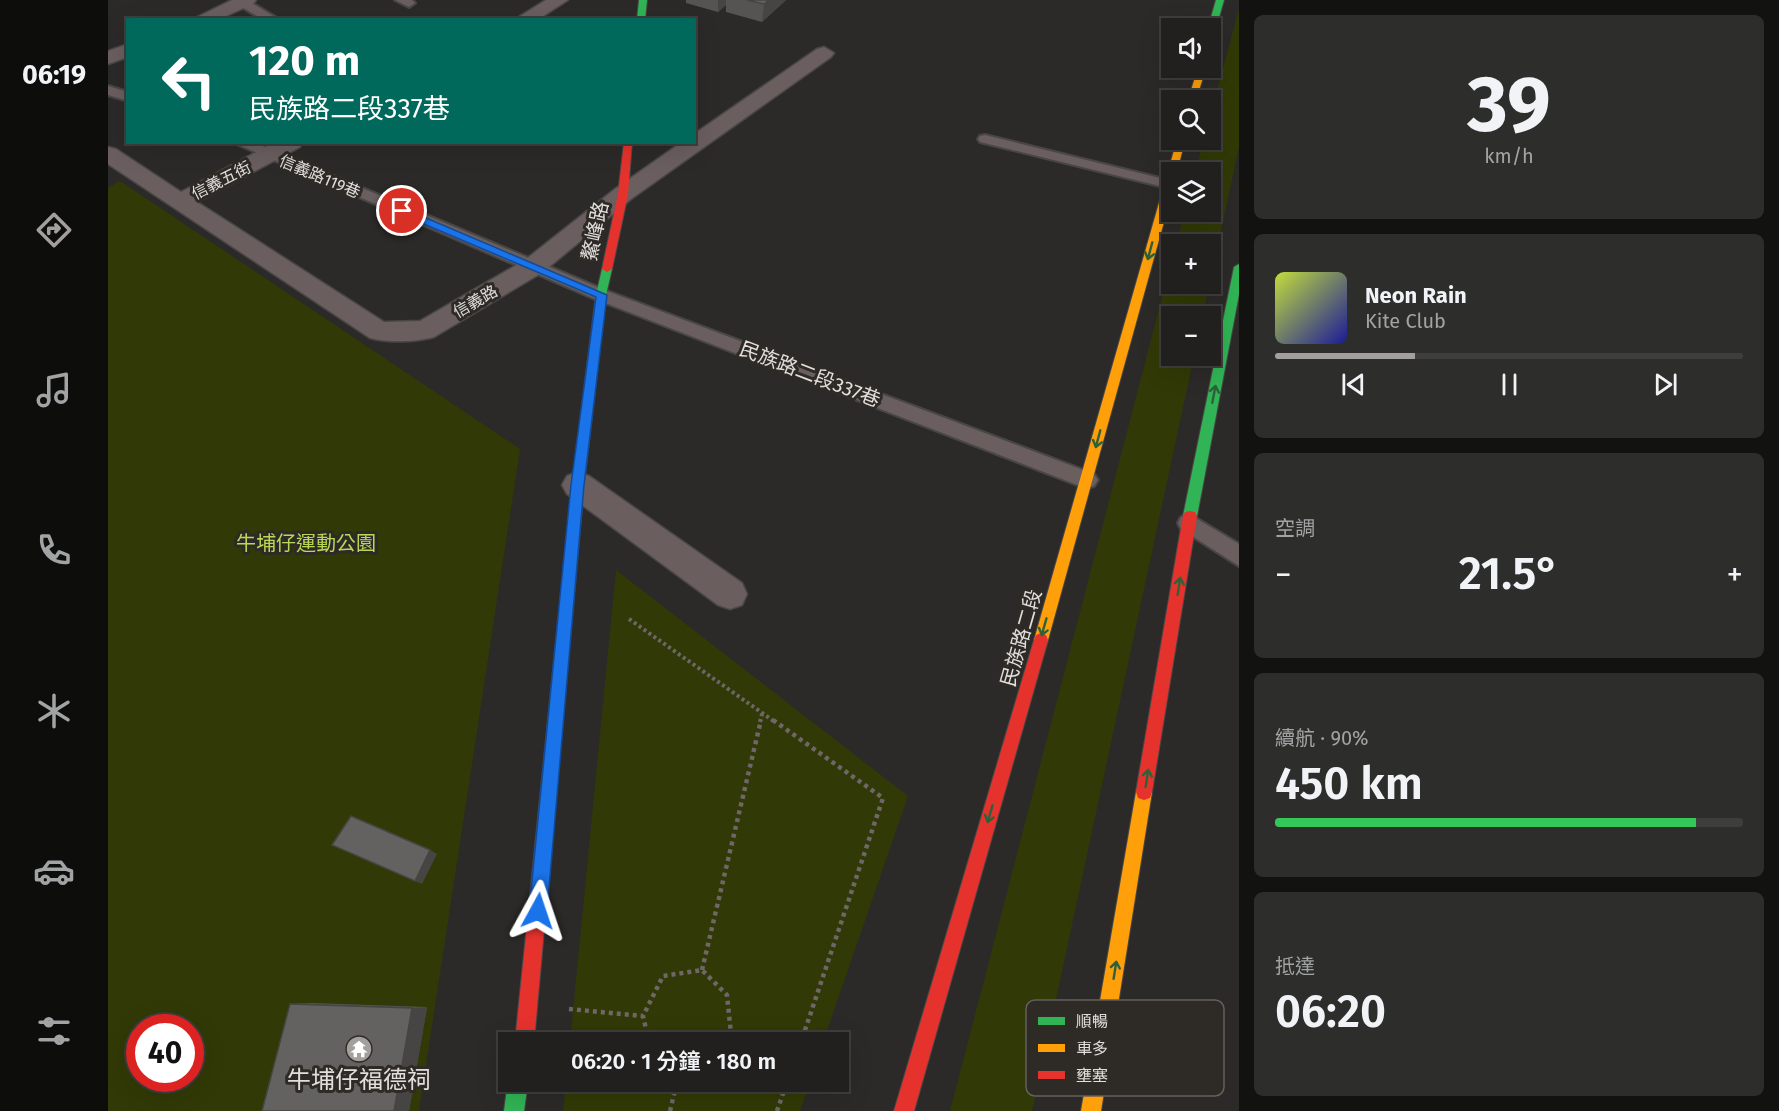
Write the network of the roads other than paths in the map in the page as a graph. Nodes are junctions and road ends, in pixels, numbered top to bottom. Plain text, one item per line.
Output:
1 (559, 0) edge
2 (643, 0) edge
3 (1220, 0) edge
4 (244, 1) edge
5 (205, 18) edge
6 (271, 18) edge
7 (527, 18) edge
8 (641, 18) edge
9 (1215, 18) edge
10 (126, 51) edge
11 (824, 53) dead end
12 (108, 58) edge
13 (108, 90) edge
14 (126, 97) edge
15 (985, 139) dead end
16 (696, 143) edge
17 (244, 144) edge
18 (289, 144) edge
19 (628, 144) edge
20 (694, 144) edge
21 (108, 154) edge
22 (270, 155) junction
23 (1161, 176) edge
24 (623, 194) junction
25 (181, 201) junction
26 (1161, 214) edge
27 (534, 266) junction
28 (1239, 267) edge
29 (601, 295) junction
30 (1087, 480) junction
31 (578, 485) junction
32 (1189, 523) junction
33 (1239, 556) edge
34 (730, 594) dead end
35 (1110, 1000) edge
36 (525, 1032) edge
37 (517, 1092) edge
38 (1094, 1096) edge
39 (514, 1111) edge
40 (904, 1111) edge
41 (1091, 1111) edge

1 - 7 street
2 - 8 street
3 - 9 street
4 - 5 street
4 - 6 lane
10 - 12 street
11 - 16 street, 信義路
13 - 14 lane
15 - 23 lane
17 - 22 lane, 信義路119巷
18 - 22 street, 信義五街
19 - 24 street, 鰲峰路
20 - 24 street, 信義路
21 - 25 street, 信義路
22 - 25 street, 信義五街
22 - 27 lane, 信義路119巷
24 - 27 street, 信義路
24 - 29 street, 鰲峰路
25 - 27 street, 信義路
26 -> 30 street, 民族路二段
27 - 29 lane, 民族路二段337巷
32 -> 28 street
29 - 30 lane, 民族路二段337巷
29 - 31 street, 鰲峰路
30 -> 40 street, 民族路二段
31 - 34 street
31 - 36 street, 鰲峰路
32 - 33 lane
35 -> 32 street
37 - 39 street
41 -> 38 street

